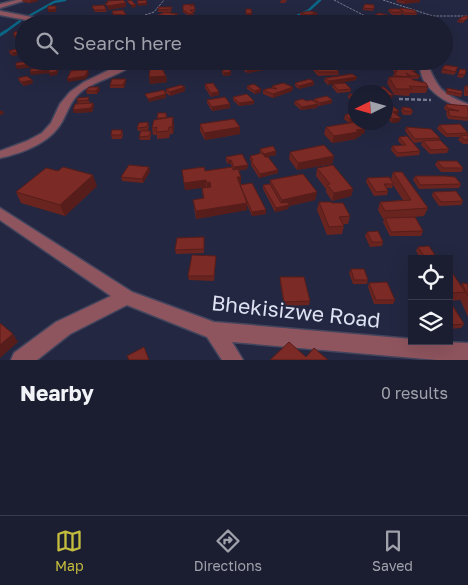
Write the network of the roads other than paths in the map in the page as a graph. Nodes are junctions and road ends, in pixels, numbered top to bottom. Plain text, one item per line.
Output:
1 (23, 0) edge
2 (0, 6) edge
3 (0, 13) edge
4 (15, 16) edge
5 (117, 70) edge
6 (424, 70) edge
7 (468, 107) edge
8 (0, 155) edge
9 (0, 213) edge
10 (126, 297) junction
11 (214, 331) junction
12 (468, 353) edge
13 (21, 360) edge
14 (233, 360) edge

1 - 2 street
3 - 4 street
5 - 8 street
6 - 7 street
9 - 10 street, Bhekisizwe Road
10 - 11 street, Bhekisizwe Road
10 - 13 street
11 - 12 street, Bhekisizwe Road
11 - 14 street

